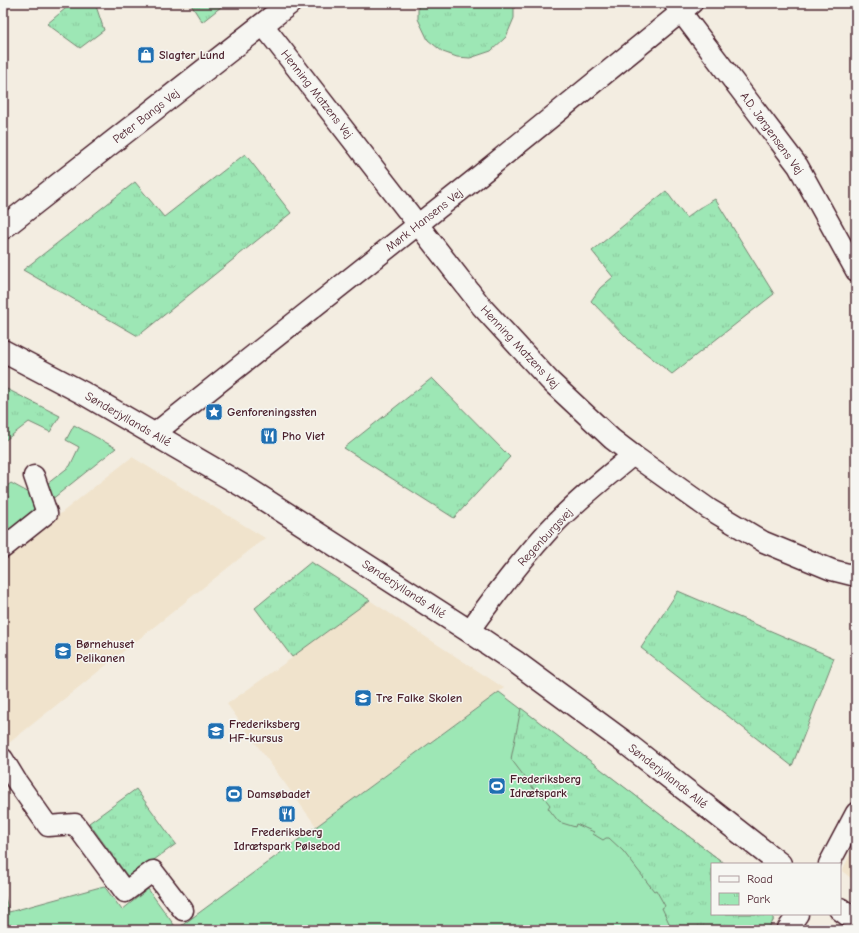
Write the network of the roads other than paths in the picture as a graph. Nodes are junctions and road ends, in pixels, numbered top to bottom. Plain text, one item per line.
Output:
1 (290, 3) edge
2 (682, 6) edge
3 (263, 24) junction
4 (418, 225) junction
5 (3, 228) edge
6 (856, 271) edge
7 (3, 351) edge
8 (154, 434) junction
9 (633, 456) junction
10 (34, 476) dead end
11 (3, 548) edge
12 (856, 576) edge
13 (469, 631) junction
14 (3, 759) edge
15 (856, 813) edge
16 (779, 863) edge
17 (830, 863) edge
18 (183, 910) dead end
19 (841, 910) edge
20 (797, 915) edge
21 (856, 921) edge
22 (787, 930) edge

1 - 3 street, Peter Bangs Vej
2 - 4 street, Mørk Hansens Vej
2 - 6 street, A.D. Jørgensens Vej
3 - 4 street, Henning Matzens Vej
3 - 5 street, Peter Bangs Vej
4 - 8 street, Mørk Hansens Vej
4 - 9 street, Henning Matzens Vej
7 - 8 street, Sønderjyllands Allé
8 - 13 street, Sønderjyllands Allé
9 - 12 street, Henning Matzens Vej
9 - 13 street, Regenburgsvej
10 - 11 street
13 - 16 street, Sønderjyllands Allé
14 - 18 street
15 - 17 street
19 - 21 street
20 - 22 street

